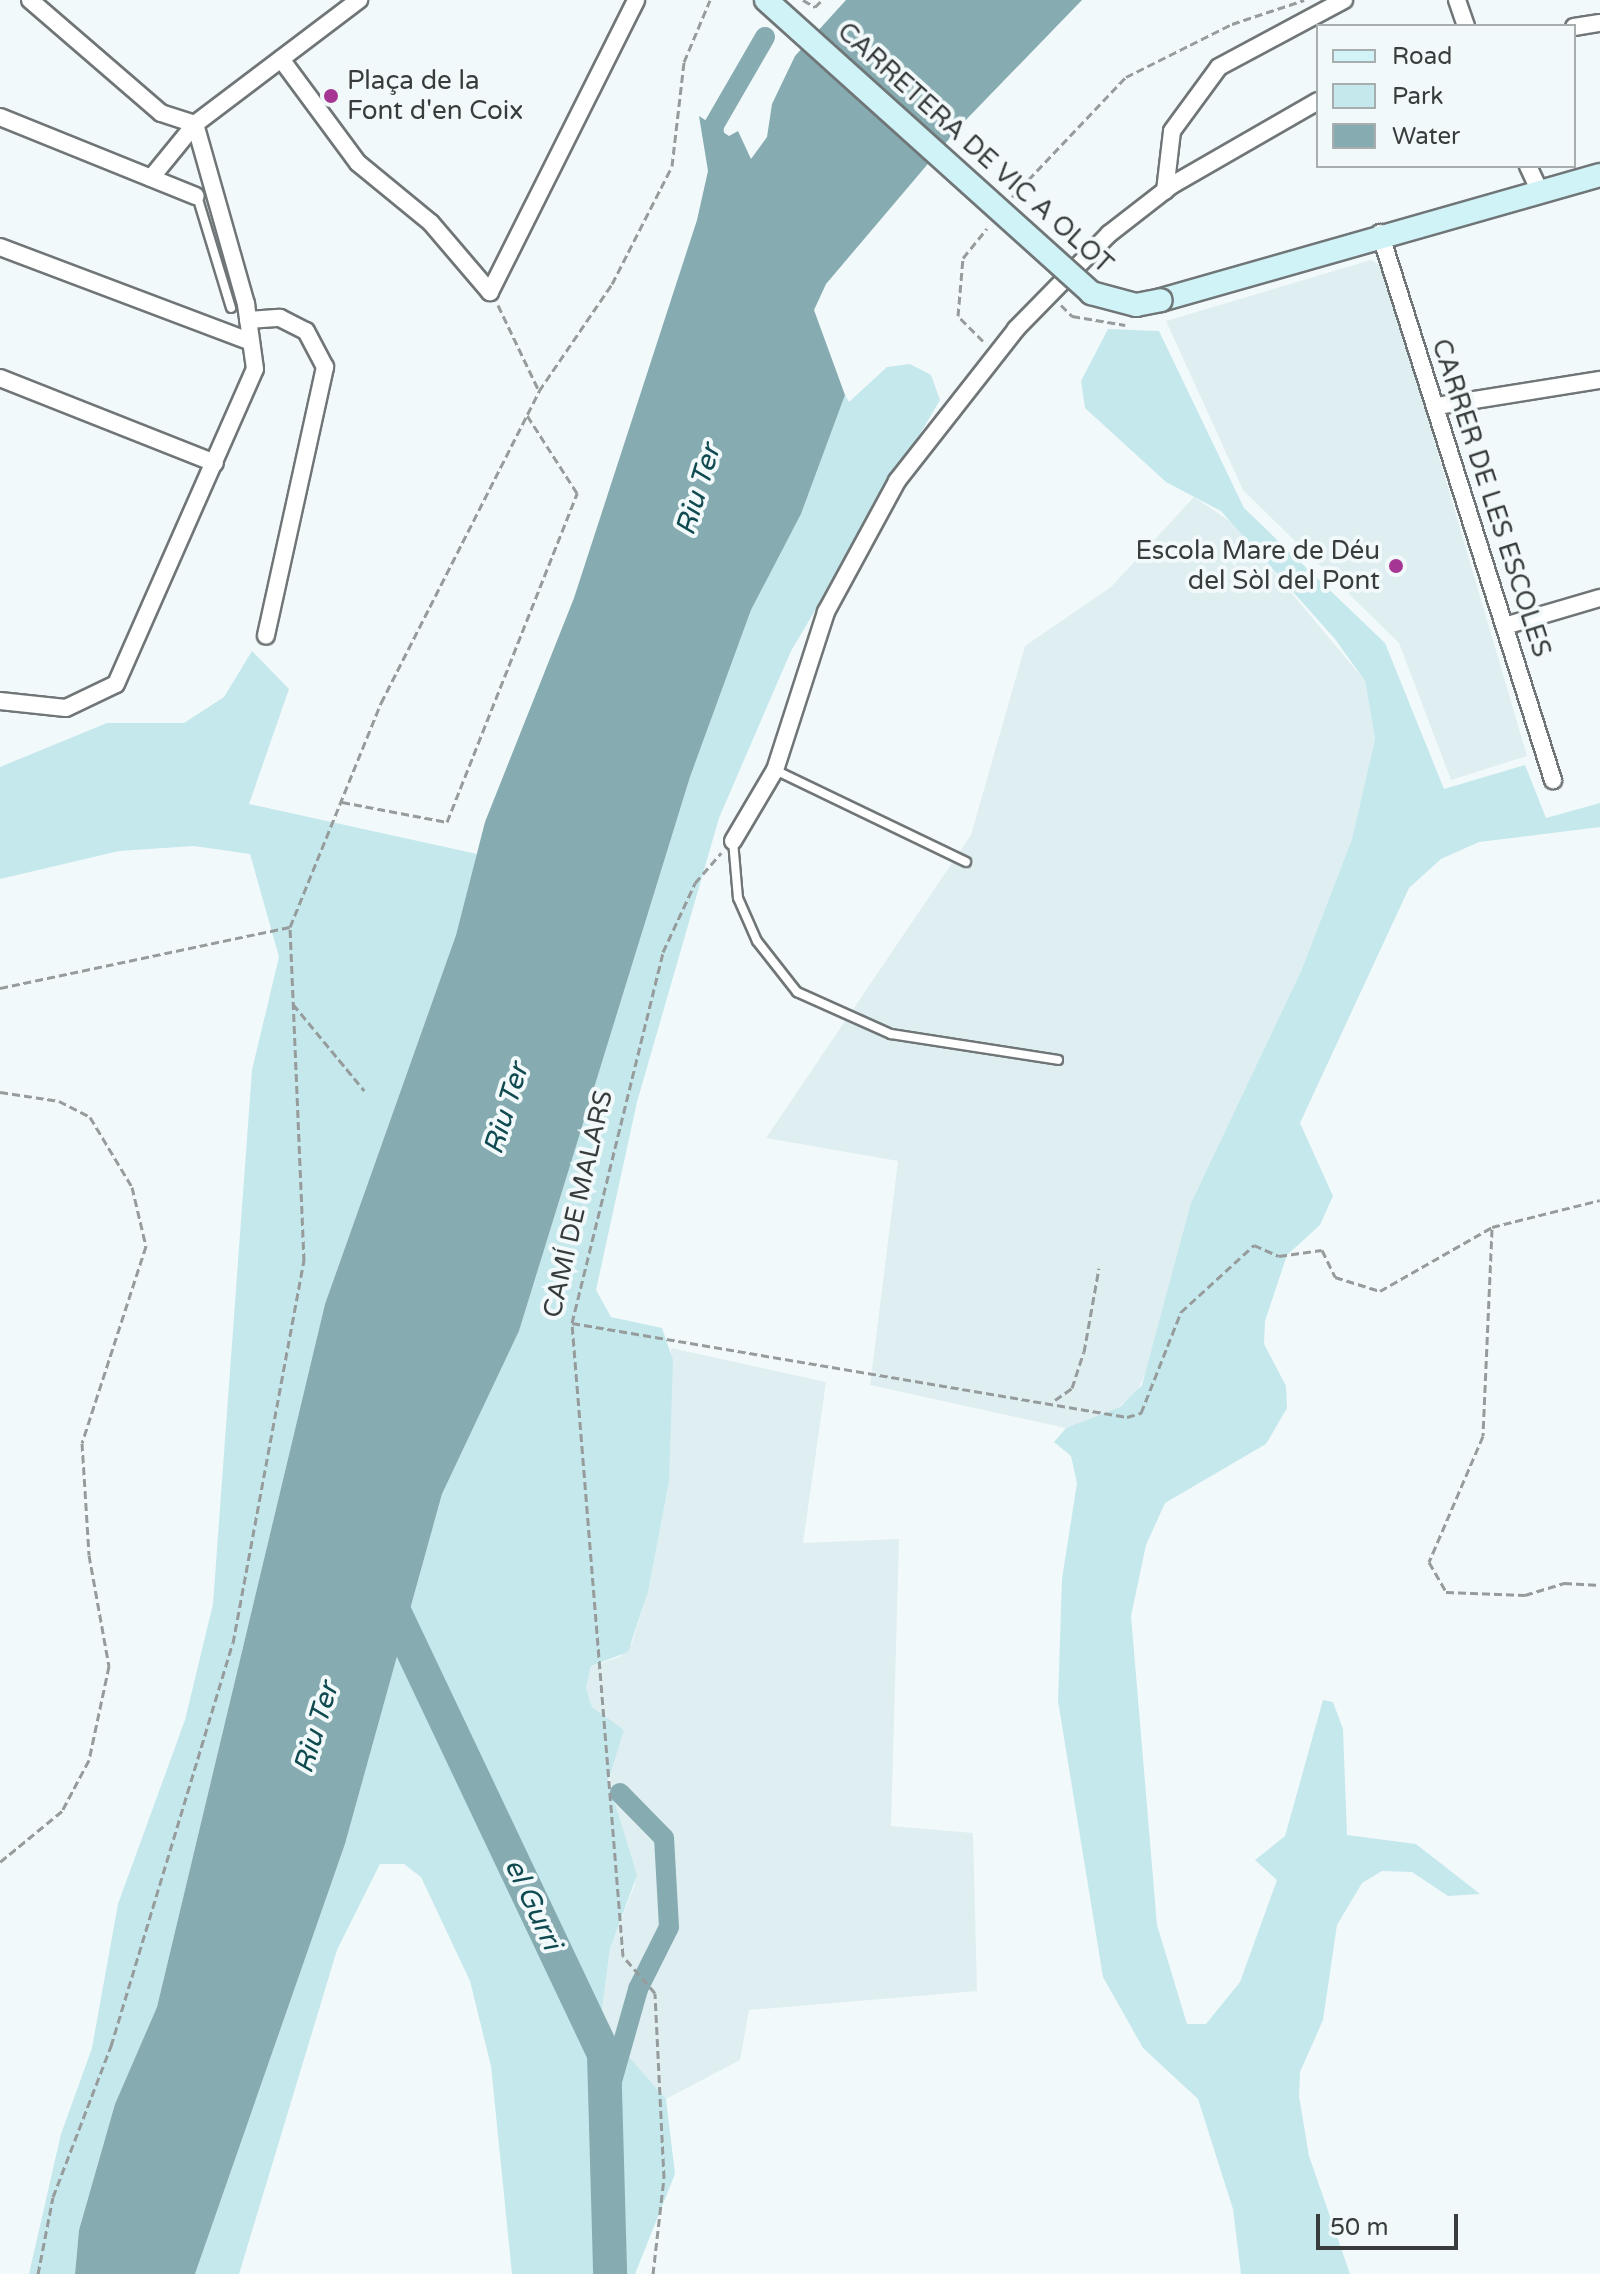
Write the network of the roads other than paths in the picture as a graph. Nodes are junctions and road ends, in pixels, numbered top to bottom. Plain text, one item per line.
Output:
1 (30, 0) edge
2 (359, 0) edge
3 (636, 0) edge
4 (766, 0) edge
5 (1344, 0) edge
6 (1457, 0) edge
7 (1600, 23) edge
8 (1465, 24) edge
9 (1576, 27) edge
10 (281, 59) junction
11 (1316, 102) edge
12 (0, 117) edge
13 (195, 124) junction
14 (1529, 168) edge
15 (1600, 175) edge
16 (151, 178) junction
17 (1539, 190) junction
18 (1165, 191) junction
19 (196, 196) joint
20 (1380, 233) junction
21 (0, 247) edge
22 (231, 308) dead end
23 (248, 320) junction
24 (251, 342) junction
25 (0, 378) edge
26 (1600, 380) edge
27 (1437, 406) junction
28 (215, 463) junction
29 (1600, 598) edge
30 (1508, 625) junction
31 (266, 636) dead end
32 (0, 701) edge
33 (775, 770) junction
34 (1553, 780) dead end
35 (733, 841) joint
36 (966, 862) dead end
37 (1058, 1060) dead end

1 - 13 street
2 - 10 street
3 - 10 street
4 - 20 street, CARRETERA DE VIC A OLOT, bridge
5 - 18 street
6 - 8 street
7 - 9 street
10 - 13 street
11 - 18 street
12 - 16 street
13 - 16 street
13 - 23 street
14 - 17 street
15 - 17 street, CARRETERA DE VIC A OLOT
16 - 19 street
17 - 20 street, CARRETERA DE VIC A OLOT
18 - 33 street
19 - 22 lane
20 - 27 street, CARRER DE LES ESCOLES
21 - 24 street
23 - 24 street
23 - 31 street
24 - 28 street
25 - 28 street
26 - 27 street
27 - 30 street, CARRER DE LES ESCOLES
28 - 32 street
29 - 30 street
30 - 34 street, CARRER DE LES ESCOLES
33 - 35 street
33 - 36 lane
35 - 37 lane

